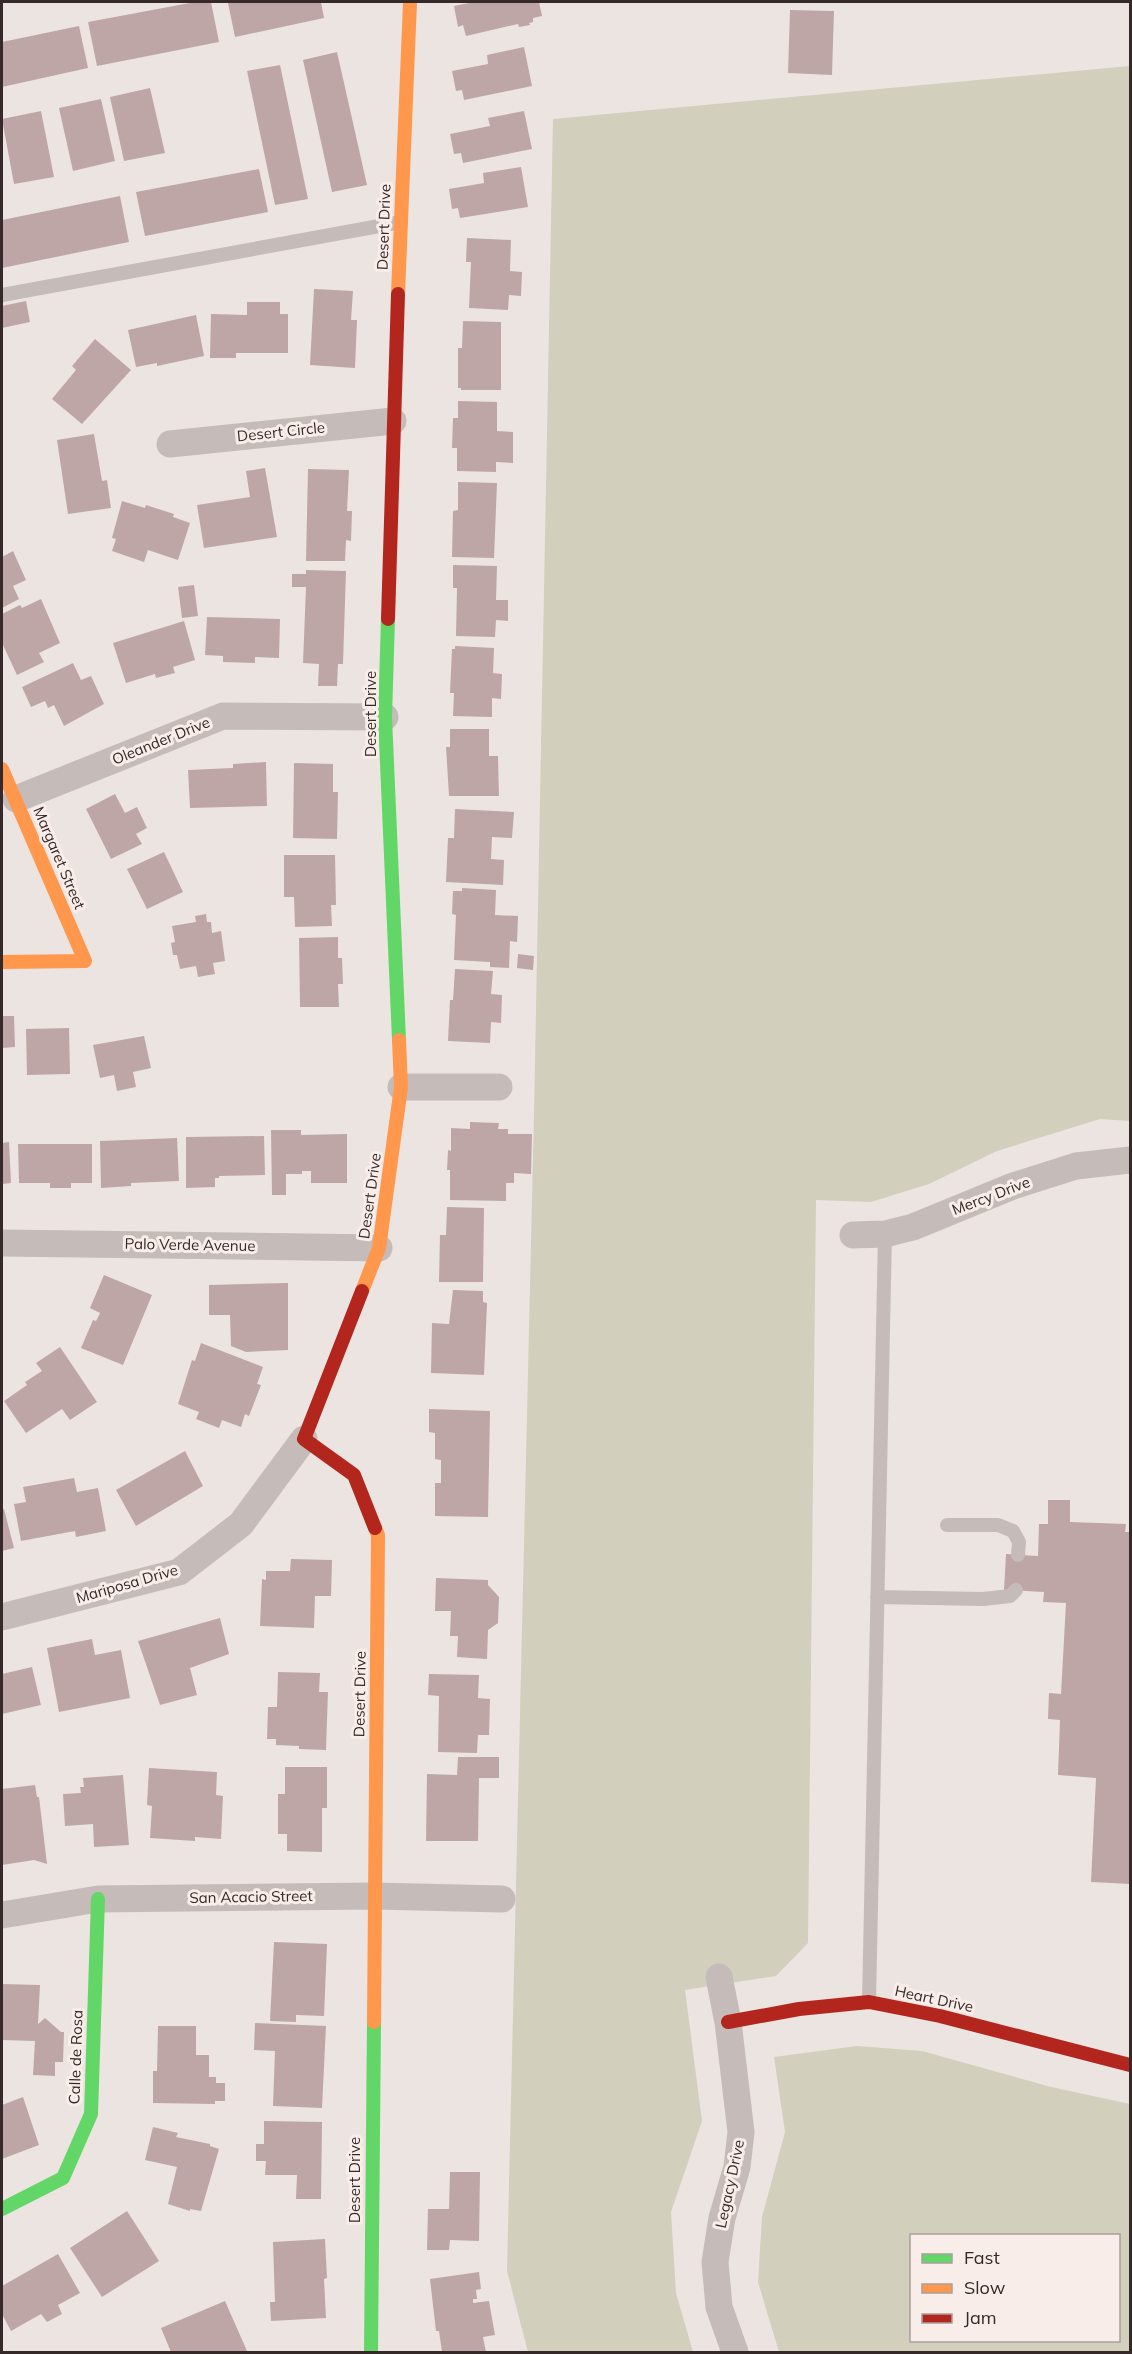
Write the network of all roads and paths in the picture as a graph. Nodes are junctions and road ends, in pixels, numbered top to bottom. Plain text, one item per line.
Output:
1 (410, 2) edge
2 (401, 222) junction
3 (2, 295) edge
4 (393, 421) junction
5 (170, 444) dead end
6 (385, 717) junction
7 (2, 769) edge
8 (16, 799) junction
9 (2, 962) edge
10 (401, 1087) junction
11 (499, 1087) dead end
12 (1131, 1160) edge
13 (885, 1234) junction
14 (853, 1235) dead end
15 (2, 1243) edge
16 (379, 1248) junction
17 (304, 1439) junction
18 (947, 1525) dead end
19 (1018, 1555) dead end
20 (1016, 1590) dead end
21 (877, 1598) junction
22 (2, 1617) edge
23 (374, 1896) junction
24 (98, 1899) junction
25 (502, 1899) dead end
26 (2, 1915) edge
27 (719, 1977) dead end
28 (869, 2002) junction
29 (728, 2022) junction
30 (1131, 2065) edge
31 (2, 2209) edge
32 (370, 2352) edge
33 (735, 2352) edge

1 - 2 street, Desert Drive
2 - 3 lane
2 - 4 street, Desert Drive
4 - 5 street, Desert Circle
4 - 6 street, Desert Drive
6 - 8 street, Oleander Drive
6 - 10 street, Desert Drive
7 - 8 street, Margaret Street
8 - 9 street, Margaret Street
10 - 11 street
10 - 16 street, Desert Drive
12 - 13 street, Mercy Drive
13 - 14 street, Mercy Drive
13 - 21 lane
15 - 16 street, Palo Verde Avenue
16 - 17 street, Desert Drive
17 - 22 street, Mariposa Drive
17 - 23 street, Desert Drive
18 - 19 lane
20 - 21 lane
21 - 28 lane
23 - 24 street, San Acacio Street
23 - 25 street, San Acacio Street
23 - 32 street, Desert Drive
24 - 26 street, San Acacio Street
24 - 31 street, Calle de Rosa
27 - 29 street, Legacy Drive
28 - 29 street, Heart Drive
28 - 30 street, Heart Drive
29 - 33 street, Legacy Drive

